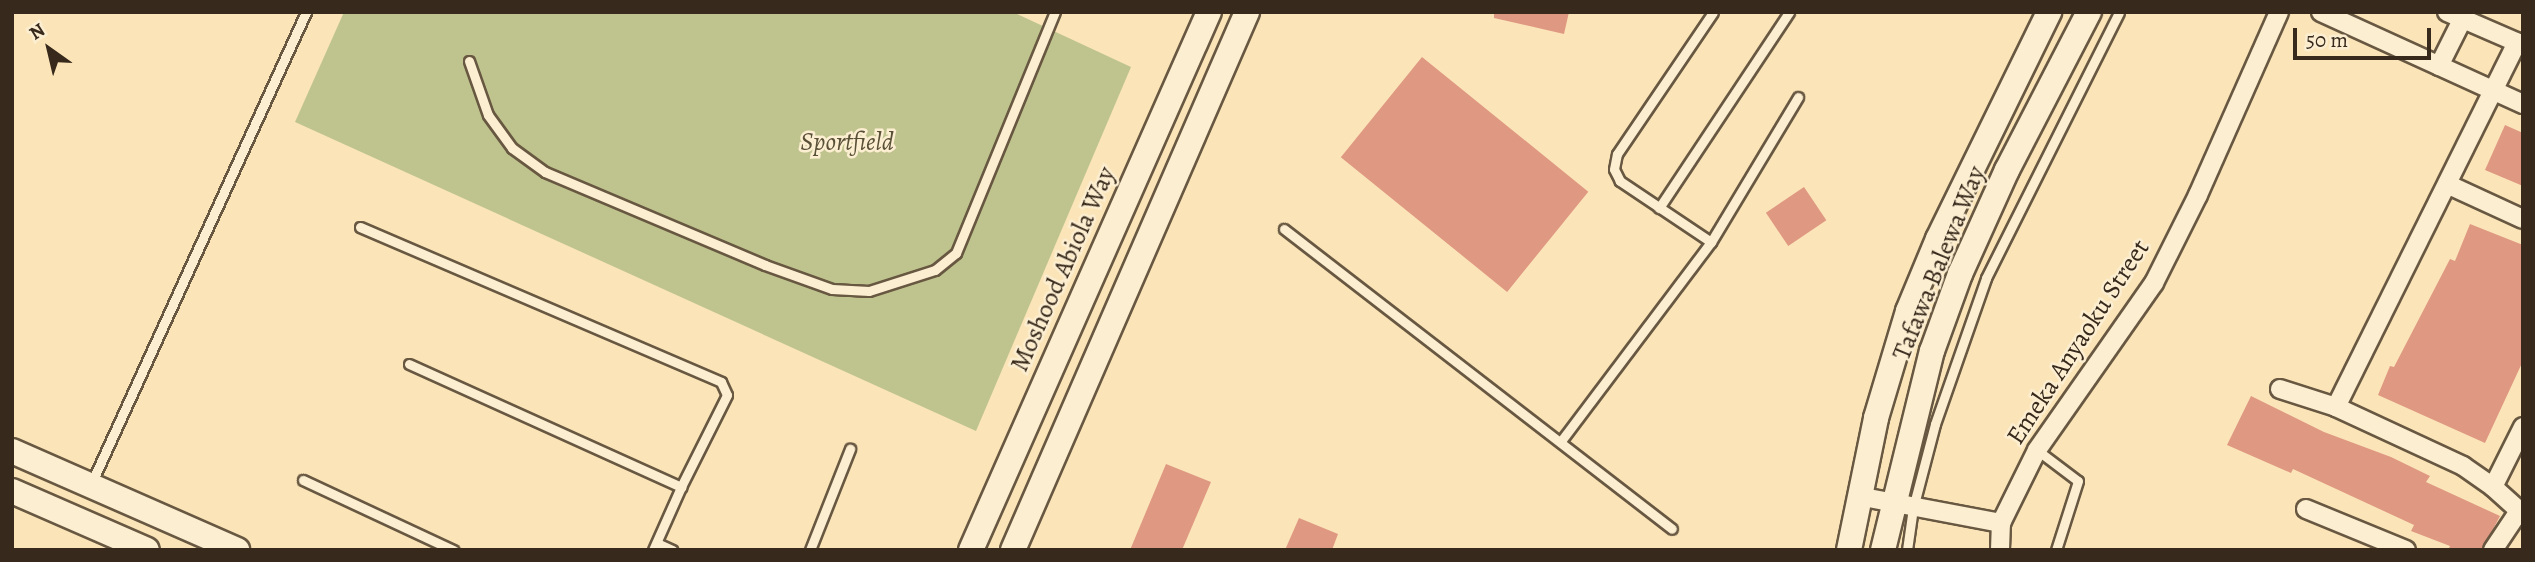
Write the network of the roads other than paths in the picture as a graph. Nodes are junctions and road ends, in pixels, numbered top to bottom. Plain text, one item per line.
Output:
1 (306, 12) edge
2 (1055, 12) edge
3 (1209, 12) edge
4 (1247, 12) edge
5 (1713, 12) edge
6 (1789, 12) edge
7 (2049, 12) edge
8 (2089, 12) edge
9 (2119, 12) edge
10 (2279, 12) edge
11 (2321, 12) edge
12 (2455, 16) edge
13 (2520, 44) edge
14 (469, 61) dead end
15 (2439, 66) junction
16 (2493, 92) junction
17 (1798, 97) dead end
18 (2523, 104) edge
19 (2449, 184) junction
20 (1128, 197) junction
21 (1658, 208) junction
22 (1161, 211) junction
23 (2523, 219) edge
24 (360, 227) dead end
25 (1284, 229) dead end
26 (1711, 242) junction
27 (409, 365) dead end
28 (2280, 389) dead end
29 (2336, 407) junction
30 (2523, 426) edge
31 (1561, 441) junction
32 (850, 449) dead end
33 (2037, 450) junction
34 (12, 452) edge
35 (303, 480) dead end
36 (91, 486) junction
37 (681, 487) junction
38 (2493, 487) junction
39 (12, 491) edge
40 (1858, 496) junction
41 (1902, 506) junction
42 (2306, 509) dead end
43 (2521, 513) edge
44 (2001, 523) junction
45 (1672, 529) dead end
46 (655, 546) edge
47 (147, 550) edge
48 (237, 550) edge
49 (453, 550) edge
50 (672, 550) edge
51 (810, 550) edge
52 (971, 550) edge
53 (1013, 550) edge
54 (1849, 550) edge
55 (1883, 550) edge
56 (1907, 550) edge
57 (2000, 550) edge
58 (2056, 550) edge
59 (2406, 550) edge
60 (2493, 550) edge

1 - 36 lane
2 - 14 lane
3 - 20 main road, Moshood Abiola Way
4 - 22 main road
5 - 21 lane
6 - 21 lane
7 - 40 main road, Tafawa Balewa Way
8 - 41 main road, Tafawa Balewa Way
9 - 41 lane
10 - 33 street, Emeka Anyaoku Street
11 - 15 street
12 - 13 street
12 - 15 street
13 - 16 street
15 - 16 street
16 - 18 street
16 - 19 street
17 - 26 lane
19 - 23 street
19 - 29 street
20 - 22 main road
20 - 52 main road, Moshood Abiola Way
21 - 26 lane
22 - 53 main road
24 - 37 lane
25 - 31 lane
26 - 31 lane
27 - 37 lane
28 - 29 street
29 - 38 street
30 - 38 street
31 - 45 lane
32 - 51 lane
33 - 44 street, Emeka Anyaoku Street
33 - 58 lane
34 - 36 main road
35 - 49 lane
36 - 48 main road
37 - 46 lane
38 - 43 street
39 - 47 main road
40 - 41 street
40 - 54 main road, Tafawa Balewa Way
41 - 44 street
41 - 55 main road, Tafawa Balewa Way
41 - 56 lane
42 - 59 street
43 - 60 street
44 - 57 street, Emeka Anyaoku Street
46 - 50 lane

